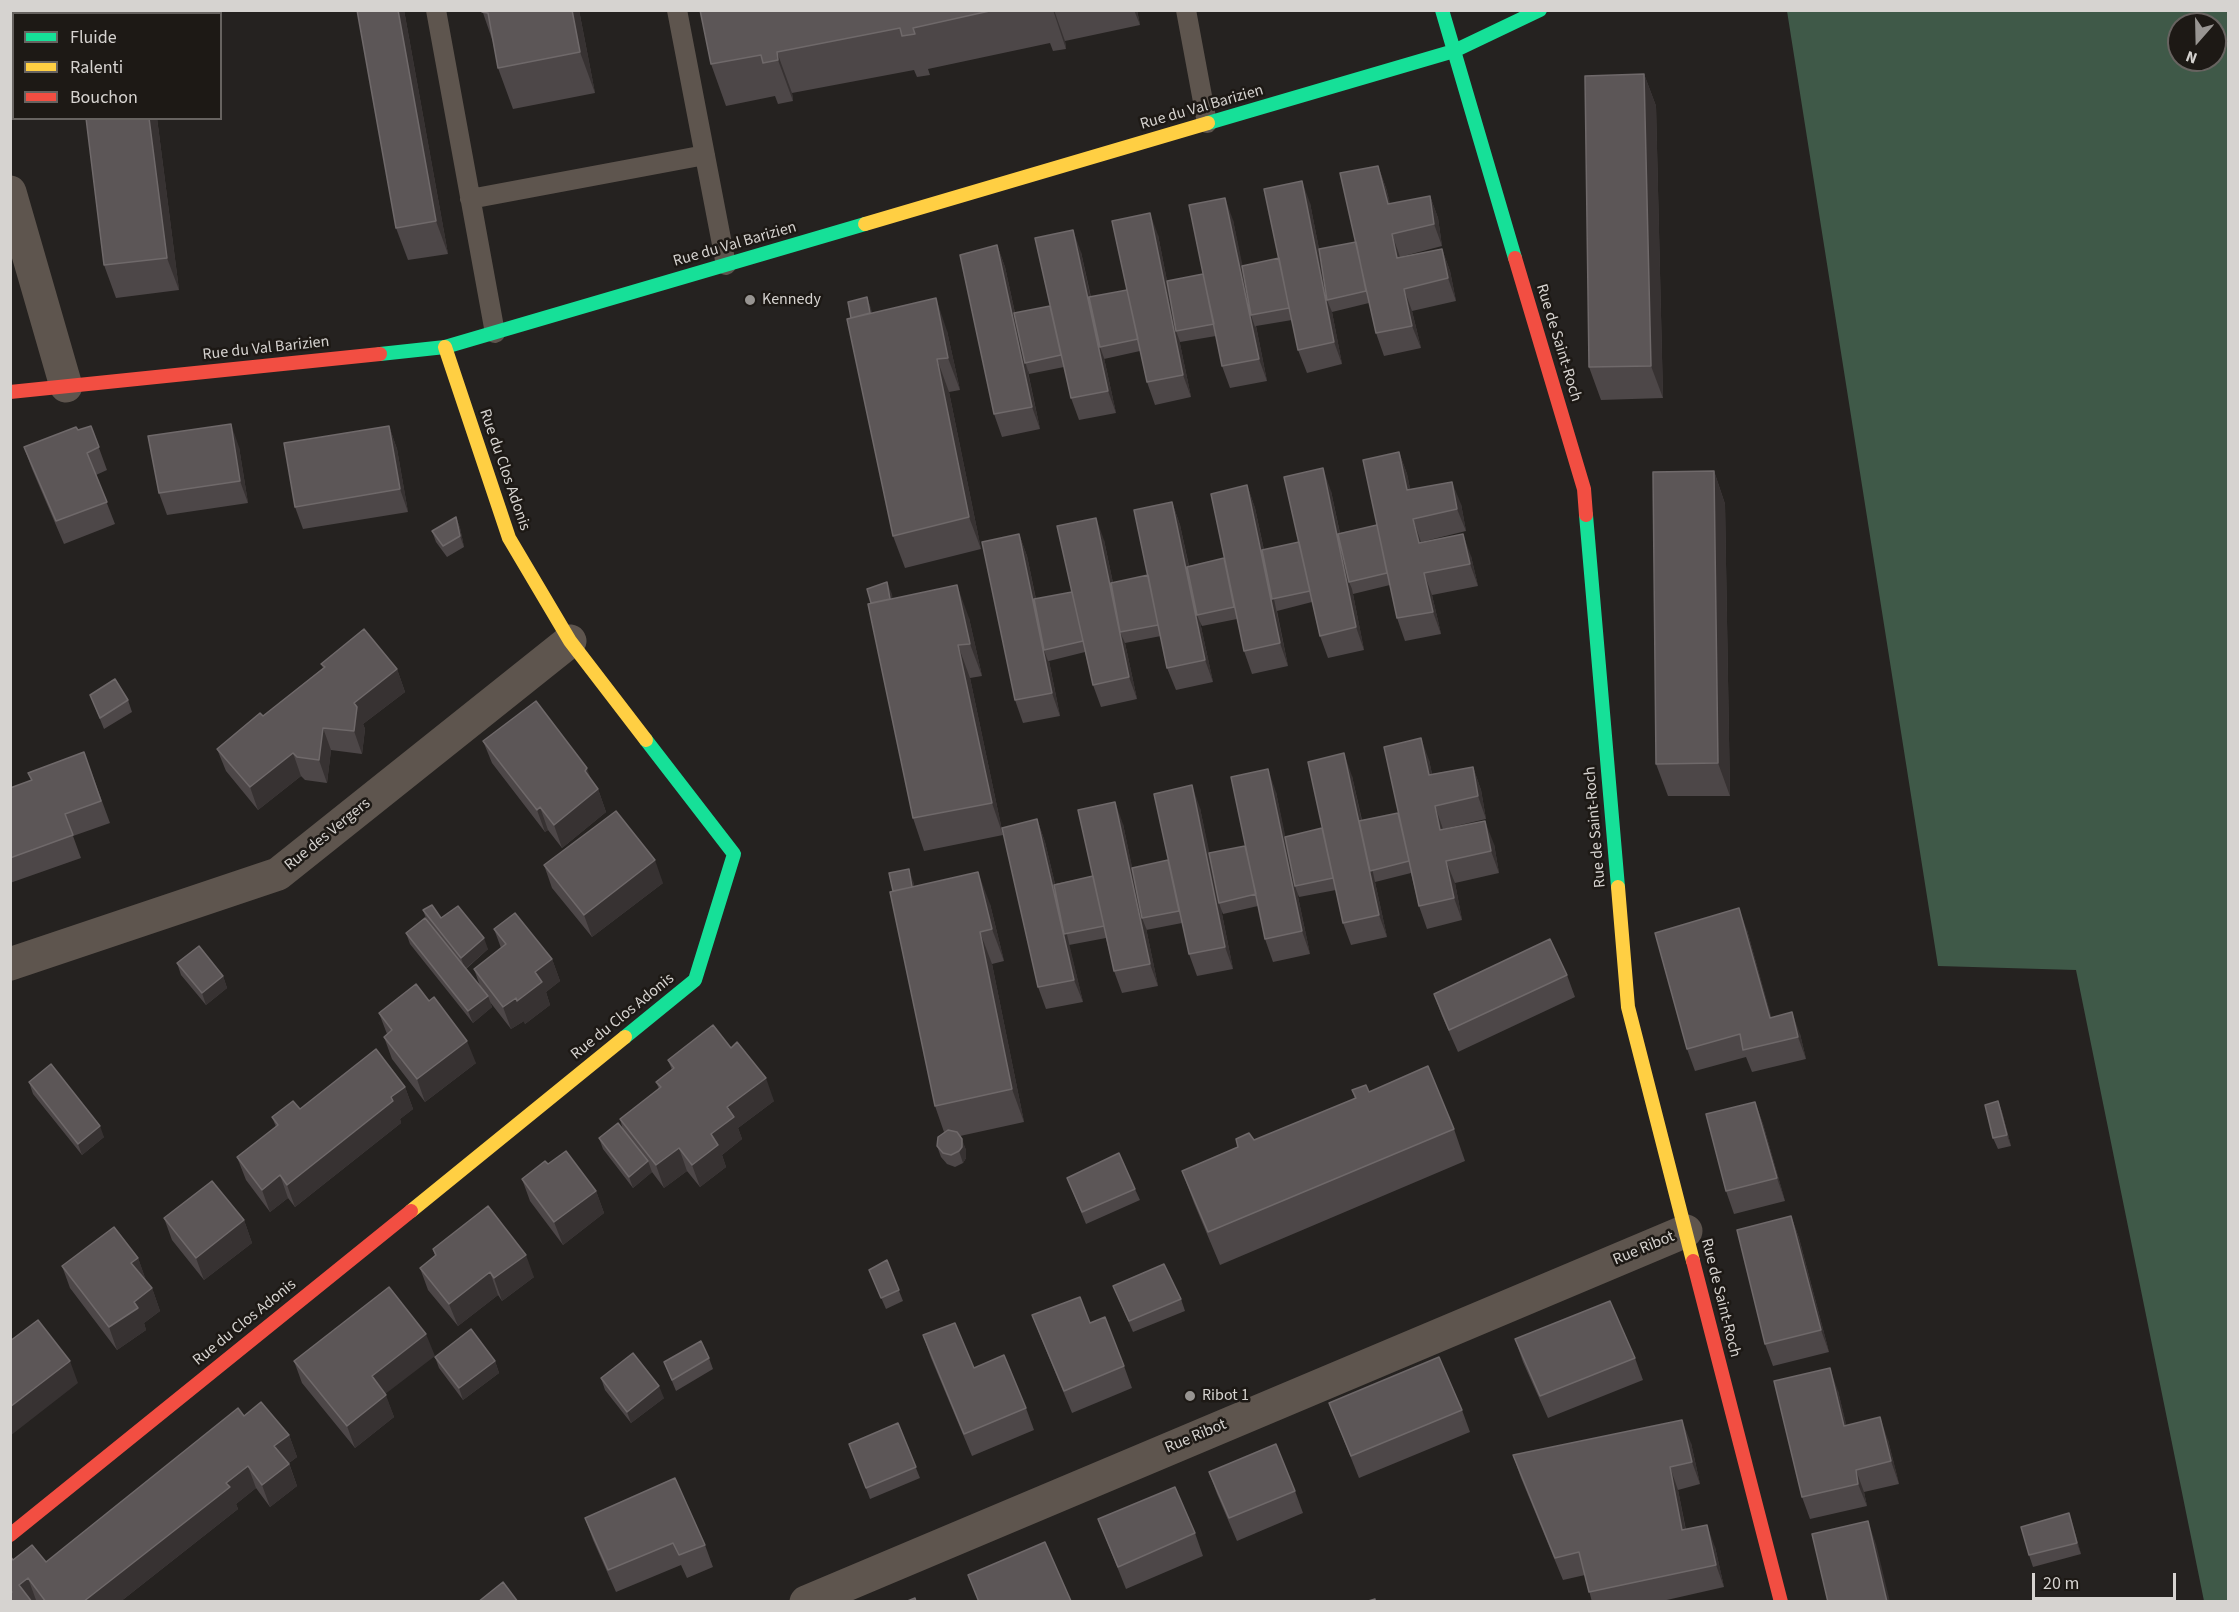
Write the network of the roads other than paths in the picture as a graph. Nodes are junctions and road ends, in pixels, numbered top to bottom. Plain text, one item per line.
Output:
1 (436, 10) edge
2 (677, 10) edge
3 (1186, 10) edge
4 (1442, 10) edge
5 (1540, 10) edge
6 (1454, 51) junction
7 (1207, 123) junction
8 (705, 155) junction
9 (10, 192) edge
10 (470, 199) junction
11 (726, 264) junction
12 (495, 333) junction
13 (445, 347) junction
14 (66, 386) junction
15 (10, 392) edge
16 (570, 641) junction
17 (10, 964) edge
18 (1686, 1231) junction
19 (10, 1535) edge
20 (806, 1602) edge
21 (1781, 1602) edge

1 - 10 lane
2 - 8 lane
3 - 7 lane
4 - 6 street, Rue de Saint-Roch
5 - 6 street, Rue du Val Barizien
6 - 7 street, Rue du Val Barizien
6 - 18 street, Rue de Saint-Roch
7 - 11 street, Rue du Val Barizien
8 - 10 lane
8 - 11 lane
9 - 14 street
10 - 12 lane
11 - 12 street, Rue du Val Barizien
12 - 13 street, Rue du Val Barizien
13 - 14 street, Rue du Val Barizien
13 - 16 street, Rue du Clos Adonis
14 - 15 street, Rue du Val Barizien
16 - 17 street, Rue des Vergers
16 - 19 street, Rue du Clos Adonis
18 - 20 street, Rue Ribot
18 - 21 street, Rue de Saint-Roch

